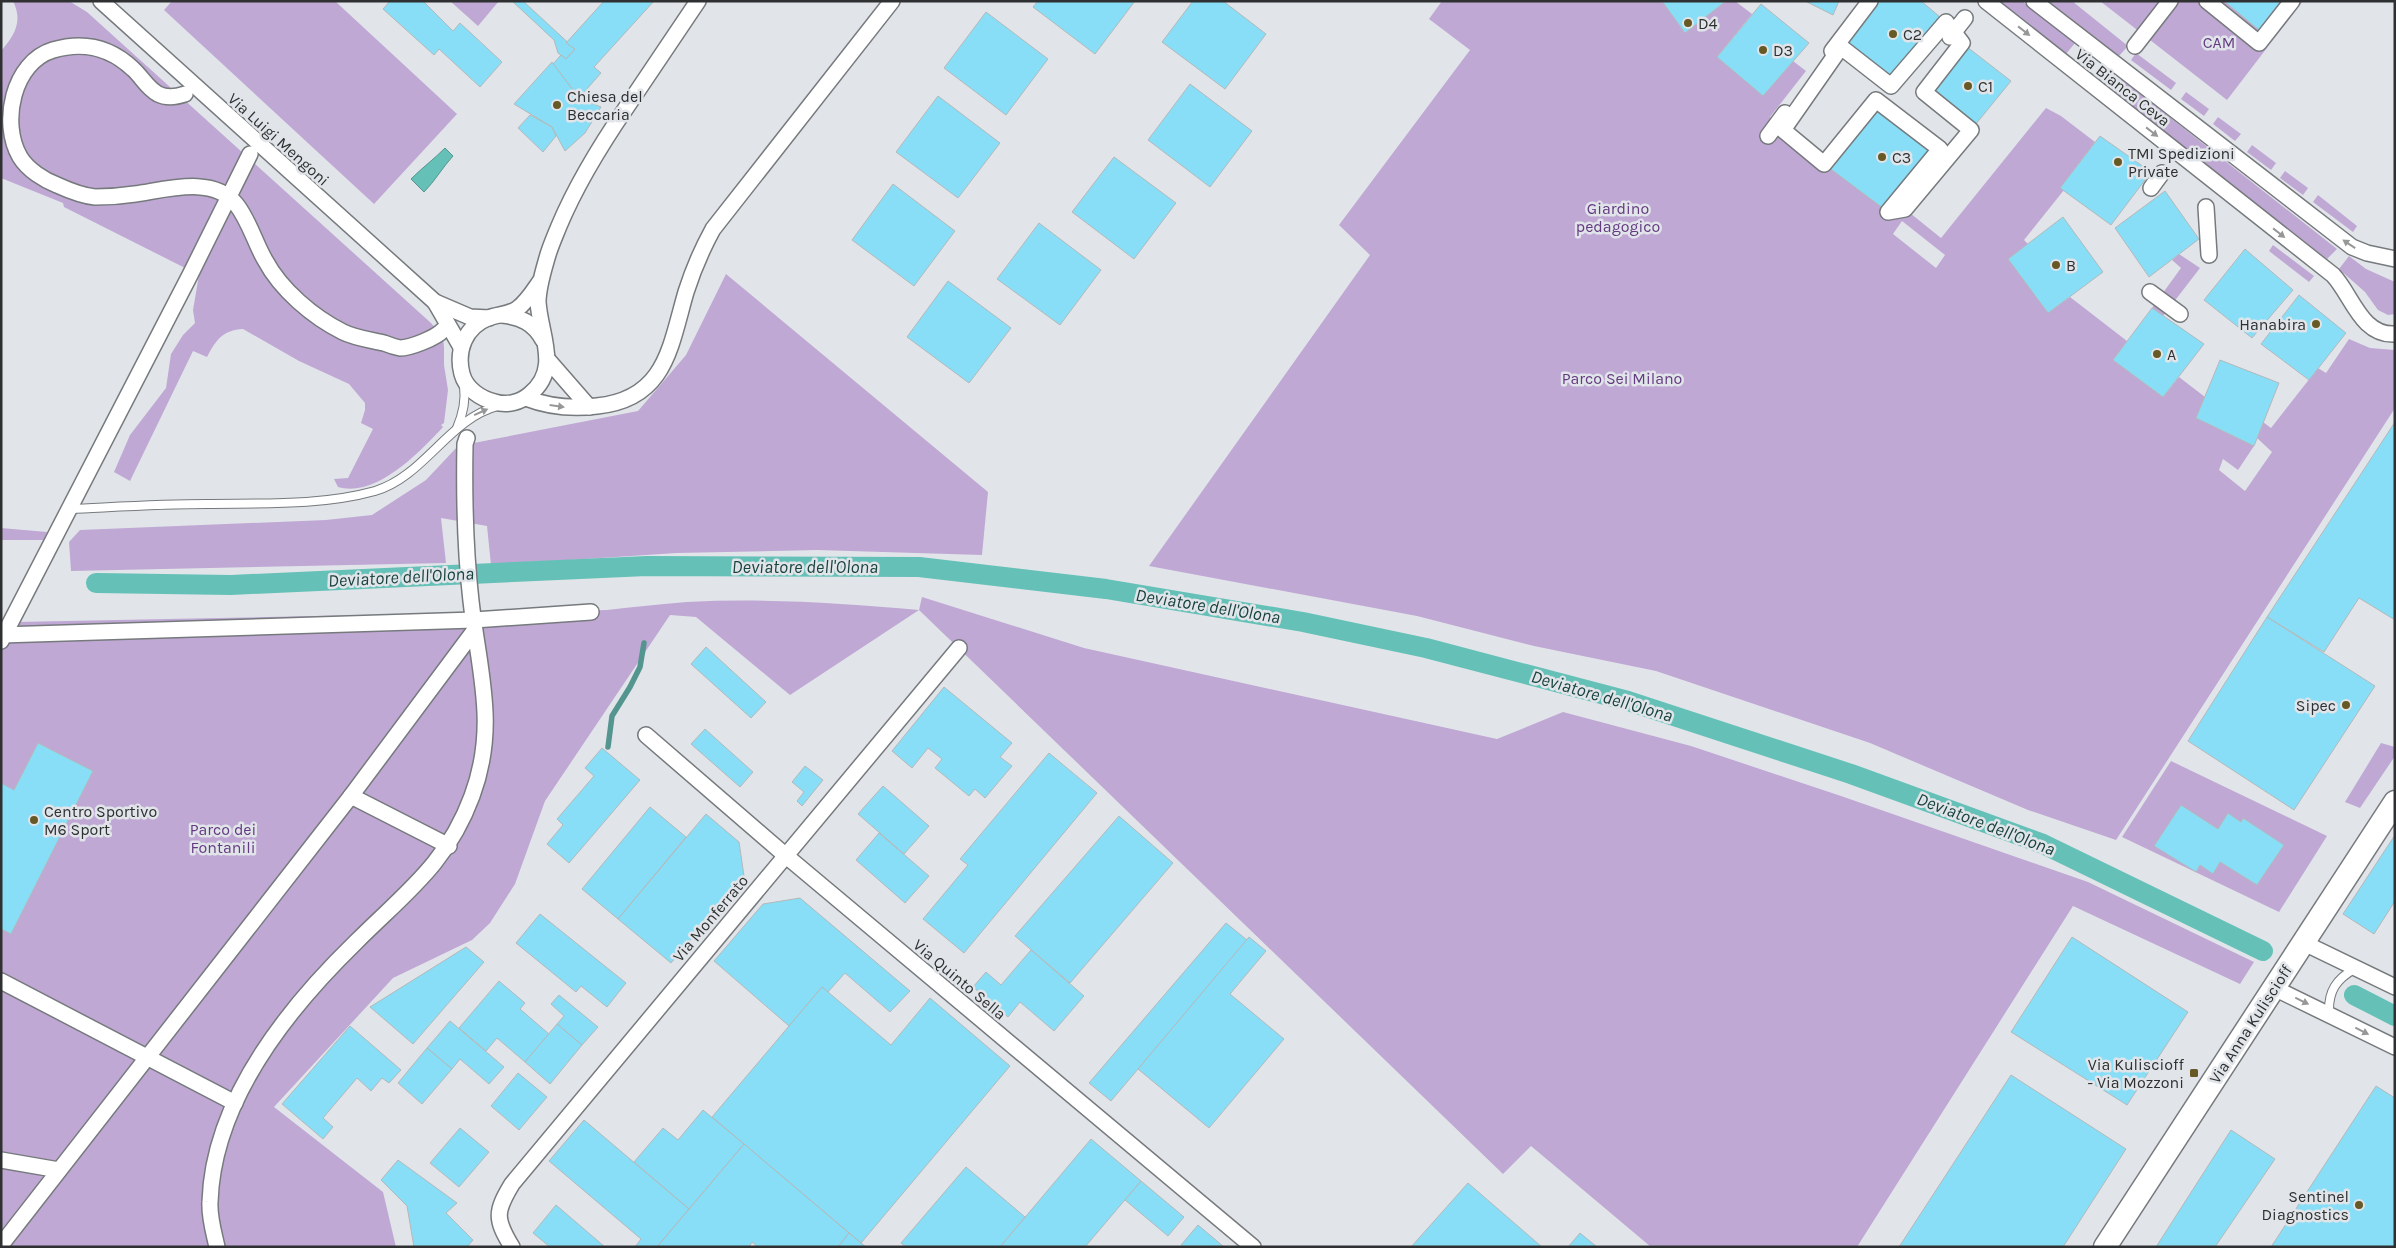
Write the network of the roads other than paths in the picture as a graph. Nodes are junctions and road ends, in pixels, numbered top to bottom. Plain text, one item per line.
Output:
1 (101, 1) edge
2 (698, 1) edge
3 (892, 1) edge
4 (1870, 1) edge
5 (1986, 1) edge
6 (2034, 1) edge
7 (2170, 1) edge
8 (2207, 1) edge
9 (2292, 1) edge
10 (1965, 18) dead end
11 (1952, 35) junction
12 (2135, 46) dead end
13 (185, 94) dead end
14 (1768, 136) dead end
15 (250, 154) dead end
16 (2162, 173) dead end
17 (2151, 188) dead end
18 (229, 197) junction
19 (2206, 207) dead end
20 (2209, 255) dead end
21 (2395, 259) edge
22 (541, 280) junction
23 (435, 302) junction
24 (496, 316) junction
25 (442, 330) dead end
26 (2395, 334) edge
27 (461, 347) junction
28 (547, 353) junction
29 (463, 377) junction
30 (519, 400) junction
31 (589, 407) junction
32 (461, 435) junction
33 (70, 509) junction
34 (591, 612) dead end
35 (474, 626) junction
36 (2, 637) edge
37 (959, 648) dead end
38 (646, 735) dead end
39 (351, 796) junction
40 (2395, 802) edge
41 (449, 846) junction
42 (785, 856) junction
43 (2304, 943) junction
44 (2356, 968) junction
45 (1, 981) edge
46 (2395, 987) edge
47 (2274, 988) junction
48 (2329, 1014) junction
49 (2395, 1047) edge
50 (146, 1057) junction
51 (234, 1104) junction
52 (1, 1160) edge
53 (59, 1170) junction
54 (1, 1245) edge
55 (2110, 1245) edge
56 (217, 1247) edge
57 (512, 1247) edge
58 (1253, 1247) edge

1 - 23 street, Via Luigi Mengoni
2 - 22 street
3 - 31 street
4 - 14 street
5 -> 26 street, Via Bianca Ceva
21 -> 6 street, Via Bianca Ceva
7 - 12 street
8 - 9 street
10 - 11 street
11 - 11 street
13 - 18 street
15 - 18 street
16 - 17 street
18 - 25 street
18 - 33 street
19 - 20 street
22 - 24 street
22 - 28 street
23 - 24 street, Via Luigi Mengoni
23 - 27 street, Via Luigi Mengoni
24 - 27 street
24 - 28 street
27 - 29 street
28 - 30 street
28 - 31 street
29 - 30 street
29 - 32 lane
30 -> 31 street
32 -> 30 lane
32 - 33 lane
32 - 35 street
33 - 36 street
34 - 35 street
35 - 36 street
35 - 39 street
35 - 41 street
37 - 42 street, Via Monferrato
38 - 42 street, Via Quinto Sella
39 - 41 street
39 - 50 street
40 - 43 street, Via Anna Kuliscioff
41 - 51 street
42 - 57 street, Via Monferrato
42 - 58 street, Via Quinto Sella
43 - 44 street
43 - 47 street, Via Anna Kuliscioff
44 - 46 street
44 - 48 lane
45 - 50 street
47 -> 48 street
47 - 55 street, Via Anna Kuliscioff
48 -> 49 street
50 - 51 street
50 - 53 street
51 - 56 street
52 - 53 street
53 - 54 street

